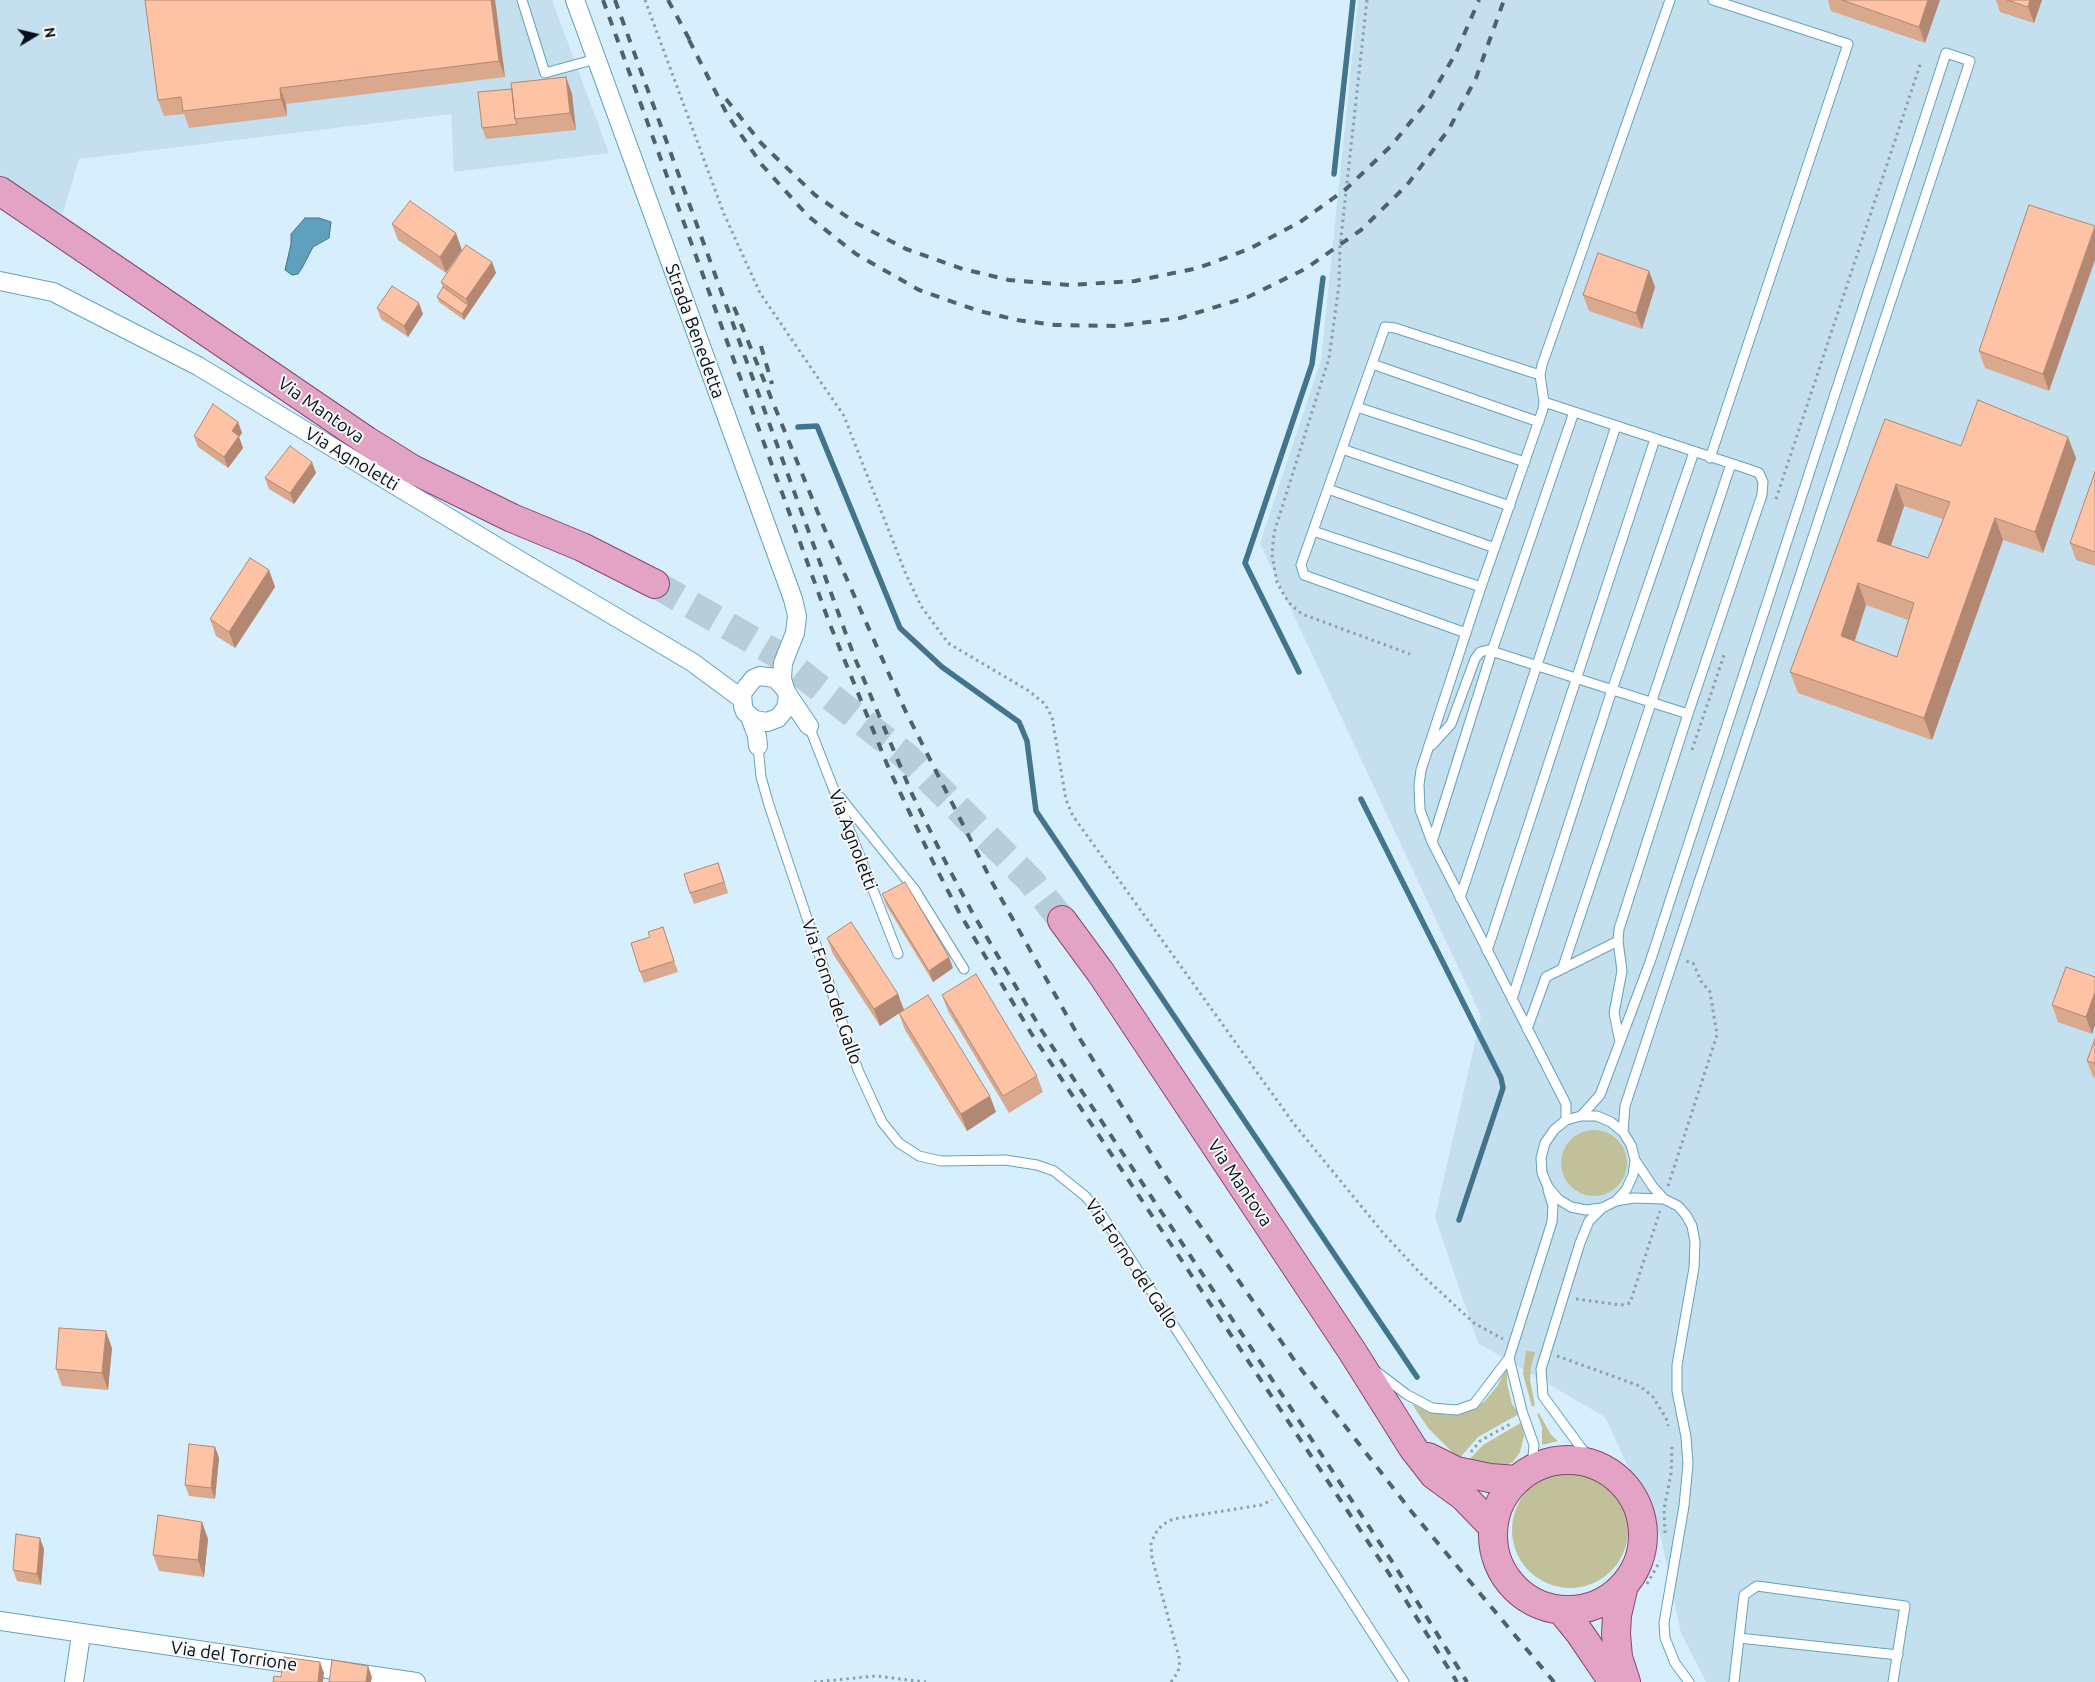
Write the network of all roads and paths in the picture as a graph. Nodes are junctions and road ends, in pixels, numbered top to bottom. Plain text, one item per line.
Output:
1 (522, 0) edge
2 (575, 0) edge
3 (645, 0) edge
4 (1367, 0) edge
5 (1670, 0) edge
6 (1713, 0) edge
7 (596, 59) junction
8 (3, 195) edge
9 (0, 281) edge
10 (1339, 284) dead end
11 (1372, 364) junction
12 (1540, 375) junction
13 (1544, 402) junction
14 (1357, 406) junction
15 (1574, 412) junction
16 (1538, 422) junction
17 (1616, 426) junction
18 (1655, 439) junction
19 (1342, 449) junction
20 (1694, 452) junction
21 (1710, 458) junction
22 (1525, 462) junction
23 (1731, 464) junction
24 (1328, 489) junction
25 (1510, 506) junction
26 (1313, 531) junction
27 (1495, 548) junction
28 (655, 584) tunnel mouth
29 (1481, 588) junction
30 (1466, 633) junction
31 (1492, 651) junction
32 (692, 662) junction
33 (783, 663) junction
34 (1537, 666) junction
35 (757, 678) junction
36 (1577, 679) junction
37 (1612, 690) junction
38 (786, 692) junction
39 (742, 699) junction
40 (1652, 703) junction
41 (783, 714) junction
42 (1688, 714) junction
43 (750, 717) junction
44 (767, 722) junction
45 (809, 726) junction
46 (758, 746) junction
47 (1428, 750) junction
48 (834, 789) junction
49 (1432, 842) junction
50 (1460, 898) junction
51 (1062, 920) tunnel mouth
52 (1618, 941) junction
53 (1487, 951) junction
54 (898, 954) dead end
55 (1563, 967) junction
56 (964, 969) dead end
57 (1512, 999) junction
58 (1527, 1028) junction
59 (1620, 1042) junction
60 (1581, 1116) junction
61 (1566, 1120) junction
62 (1624, 1132) junction
63 (1635, 1160) junction
64 (1548, 1188) junction
65 (1664, 1199) junction
66 (1616, 1201) junction
67 (1602, 1208) junction
68 (1514, 1342) junction
69 (1352, 1351) junction
70 (1545, 1352) junction
71 (1509, 1358) junction
72 (1524, 1416) junction
73 (1670, 1433) dead end
74 (1672, 1440) dead end
75 (1413, 1448) junction
76 (1593, 1464) junction
77 (1456, 1471) junction
78 (1524, 1474) junction
79 (1284, 1496) junction
80 (1493, 1526) junction
81 (1664, 1537) dead end
82 (1661, 1559) dead end
83 (1634, 1586) junction
84 (1561, 1610) junction
85 (0, 1621) edge
86 (81, 1635) junction
87 (1739, 1638) junction
88 (1898, 1655) junction
89 (74, 1682) edge
90 (416, 1682) edge
91 (814, 1682) edge
92 (926, 1682) edge
93 (1171, 1682) edge
94 (1404, 1682) edge
95 (1613, 1682) edge
96 (1626, 1682) edge
97 (1689, 1682) edge
98 (1734, 1682) edge
99 (1893, 1682) edge

1 - 7 lane
2 - 7 street, Strada Benedetta
3 - 68 path
4 - 10 path
5 - 12 lane
6 - 21 lane
7 - 33 street, Strada Benedetta
8 - 28 main road, Via Mantova
9 - 32 street, Via Agnoletti
11 - 12 lane
11 - 14 lane
11 - 16 lane
12 - 13 lane
13 - 15 lane
13 - 16 lane
14 - 19 lane
14 - 22 lane
15 - 17 lane
15 - 31 lane
16 - 22 lane
17 - 18 lane
17 - 34 lane
18 - 20 lane
18 - 36 lane
19 - 24 lane
19 - 25 lane
20 - 21 lane
20 - 37 lane
21 - 23 lane
22 - 25 lane
23 - 40 lane
23 - 42 lane
24 - 26 lane
24 - 27 lane
25 - 27 lane
26 - 29 lane
26 - 30 lane
27 - 29 lane
29 - 30 lane
30 - 47 lane
31 - 34 lane
31 - 47 lane
31 - 49 lane
32 - 35 street, Via Agnoletti
32 - 39 street, Via Agnoletti
33 - 35 street
33 - 38 street, Strada Benedetta
34 - 36 lane
34 - 50 lane
35 - 38 street, Via Agnoletti
35 - 39 street
36 - 37 lane
36 - 53 lane
37 - 40 lane
37 - 57 lane
38 - 41 street
38 - 45 street, Via Agnoletti
39 - 43 street, Via Agnoletti
40 - 42 lane
40 - 55 lane
41 - 44 street
41 - 45 street
42 - 52 lane
43 - 44 street
43 - 46 street, Via Forno del Gallo
44 - 46 street, Via Forno del Gallo
45 - 48 lane, Via Agnoletti
46 - 79 lane, Via Forno del Gallo
47 - 49 lane
48 - 54 lane, Via Agnoletti
48 - 56 lane
49 - 50 lane
50 - 53 lane
51 - 69 main road, Via Mantova
52 - 55 lane
52 - 59 lane
53 - 57 lane
55 - 58 lane
57 - 58 lane
58 - 61 lane
59 - 60 lane
59 - 62 lane
60 - 61 lane
60 - 62 lane
61 - 64 lane
62 - 63 lane
63 - 65 lane
63 - 66 lane
64 - 67 lane
64 - 68 lane
65 - 66 lane
65 - 97 lane
66 - 67 lane
67 - 70 lane
68 - 71 lane
69 - 71 lane
69 - 75 main road, Via Mantova
70 - 73 path
70 - 76 lane
71 - 72 lane
72 - 77 path
72 - 78 lane
74 - 81 path
75 - 77 main road, Via Mantova
75 - 80 main road, Via Mantova
76 - 78 main road, Via Mantova
76 - 83 main road, Via Mantova
77 - 78 main road, Via Mantova
78 - 80 main road, Via Mantova
79 - 93 path
79 - 94 lane, Via Forno del Gallo
80 - 84 main road, Via Mantova
82 - 83 path
83 - 84 main road, Via Mantova
83 - 96 main road, Via Mantova
84 - 95 main road
85 - 86 street, Via del Torrione
86 - 89 street
86 - 90 street, Via del Torrione
87 - 88 lane
87 - 88 lane
87 - 98 lane
88 - 99 lane
91 - 92 path

